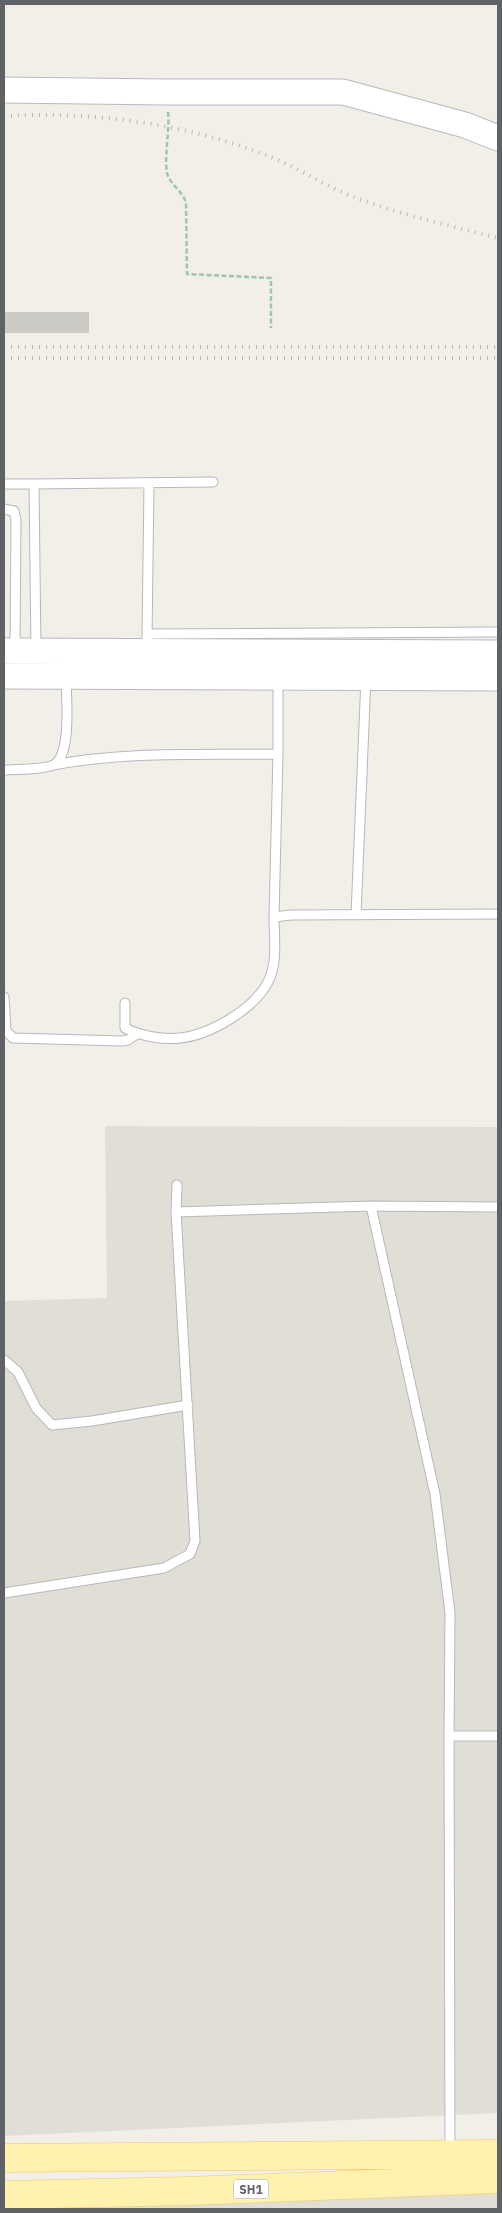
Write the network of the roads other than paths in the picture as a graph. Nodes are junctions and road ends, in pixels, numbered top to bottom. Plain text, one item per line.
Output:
1 (4, 90) edge
2 (498, 138) edge
3 (214, 482) dead end
4 (149, 483) junction
5 (4, 484) edge
6 (34, 484) junction
7 (4, 509) edge
8 (498, 632) edge
9 (147, 643) junction
10 (498, 653) edge
11 (21, 664) edge
12 (66, 664) junction
13 (278, 665) junction
14 (366, 666) junction
15 (498, 678) edge
16 (278, 754) junction
17 (53, 766) junction
18 (4, 770) edge
19 (498, 914) edge
20 (356, 915) junction
21 (274, 917) junction
22 (4, 997) edge
23 (125, 1003) dead end
24 (137, 1034) junction
25 (177, 1185) dead end
26 (370, 1206) junction
27 (498, 1207) edge
28 (176, 1212) junction
29 (4, 1360) edge
30 (188, 1405) junction
31 (4, 1593) edge
32 (449, 1736) junction
33 (498, 1736) edge
34 (498, 2154) edge
35 (450, 2155) junction
36 (4, 2158) edge
37 (498, 2179) edge
38 (4, 2195) edge

1 - 2 street
3 - 4 lane
4 - 6 lane
4 - 9 lane
5 - 6 lane
6 - 11 lane
7 - 11 lane
8 - 9 lane
9 - 12 street
9 - 13 street
10 - 14 street
11 - 12 street
12 - 13 street
12 - 17 lane
13 - 14 street
13 - 16 lane
14 - 15 street
14 - 20 lane
16 - 17 lane
16 - 21 lane
17 - 18 lane
19 - 20 lane
20 - 21 lane
21 - 24 lane
22 - 24 lane
23 - 24 lane
25 - 28 lane
26 - 27 lane
26 - 28 lane
26 - 32 lane
28 - 30 lane
29 - 30 lane
30 - 31 lane
32 - 33 lane
32 - 35 lane
34 - 35 main road
35 - 36 main road
37 - 38 main road, SH1

